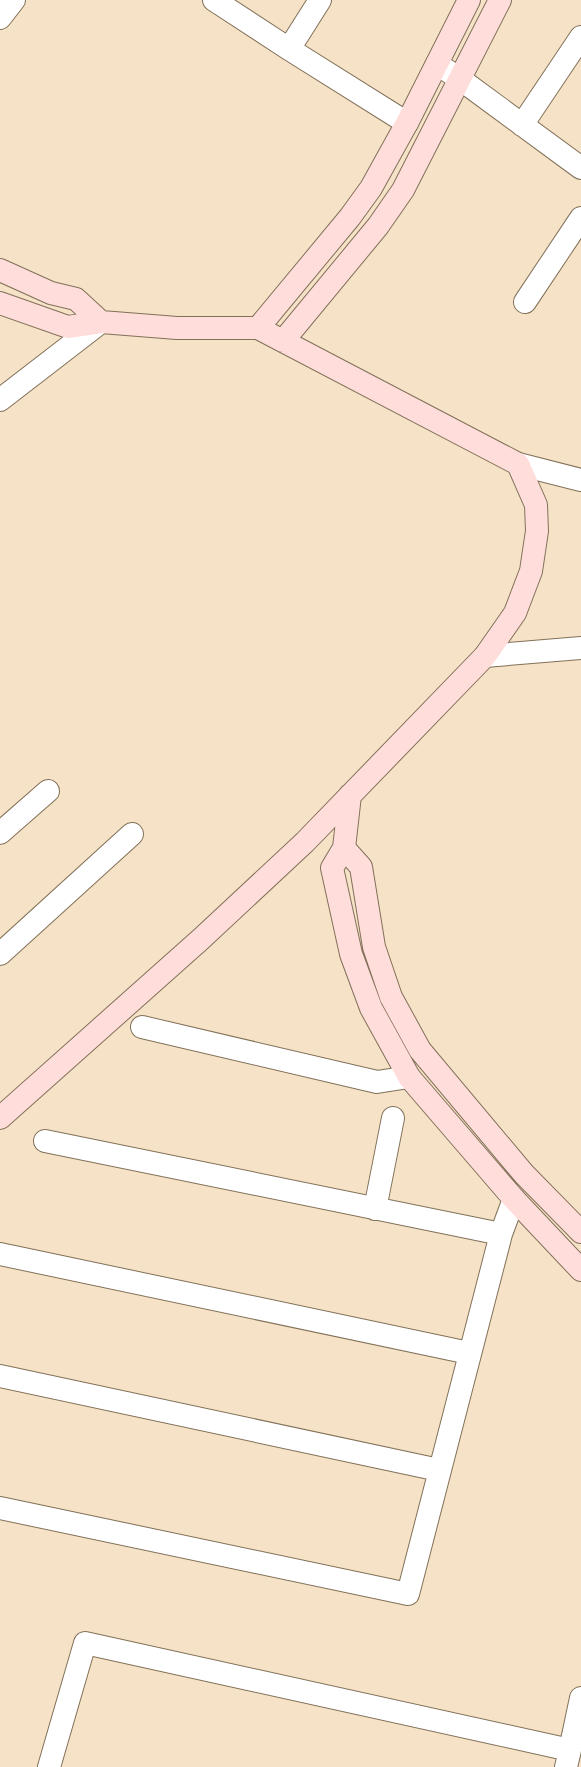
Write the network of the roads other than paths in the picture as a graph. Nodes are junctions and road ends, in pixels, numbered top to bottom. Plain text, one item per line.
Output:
1 (14, 0) edge
2 (214, 0) edge
3 (320, 0) edge
4 (469, 0) edge
5 (500, 0) edge
6 (0, 18) edge
7 (581, 37) edge
8 (289, 49) junction
9 (437, 64) junction
10 (460, 79) junction
11 (407, 123) junction
12 (522, 125) junction
13 (581, 168) edge
14 (581, 218) edge
15 (0, 270) edge
16 (525, 302) dead end
17 (0, 303) edge
18 (101, 322) junction
19 (258, 328) junction
20 (283, 341) junction
21 (0, 400) edge
22 (518, 464) junction
23 (581, 480) edge
24 (581, 648) edge
25 (485, 656) junction
26 (48, 791) dead end
27 (350, 795) junction
28 (0, 833) edge
29 (132, 834) dead end
30 (344, 848) junction
31 (0, 954) edge
32 (142, 1027) dead end
33 (409, 1077) junction
34 (0, 1118) edge
35 (392, 1118) dead end
36 (45, 1141) dead end
37 (514, 1199) junction
38 (375, 1208) junction
39 (581, 1232) edge
40 (501, 1234) junction
41 (0, 1254) edge
42 (581, 1270) edge
43 (469, 1353) junction
44 (0, 1376) edge
45 (439, 1470) junction
46 (0, 1508) edge
47 (581, 1698) edge
48 (568, 1759) edge
49 (49, 1767) edge

1 - 6 street
2 - 8 street
3 - 8 street
4 - 9 street
5 - 10 street
7 - 12 street
8 - 11 street
9 - 10 street
9 - 11 street
10 - 12 street
10 - 20 street
11 - 19 street
12 - 13 street
14 - 16 street
15 - 18 street
17 - 18 street
18 - 19 street
18 - 21 street
19 - 20 street
20 - 22 street
22 - 23 street
22 - 25 street
24 - 25 street
25 - 27 street
26 - 28 street
27 - 30 street
27 - 34 street
29 - 31 street
30 - 33 street
30 - 39 street
32 - 33 street
33 - 37 street
35 - 38 street
36 - 38 street
37 - 40 street
37 - 42 street
38 - 40 street
40 - 43 street
41 - 43 street
43 - 45 street
44 - 45 street
45 - 46 street
47 - 48 street
48 - 49 street

